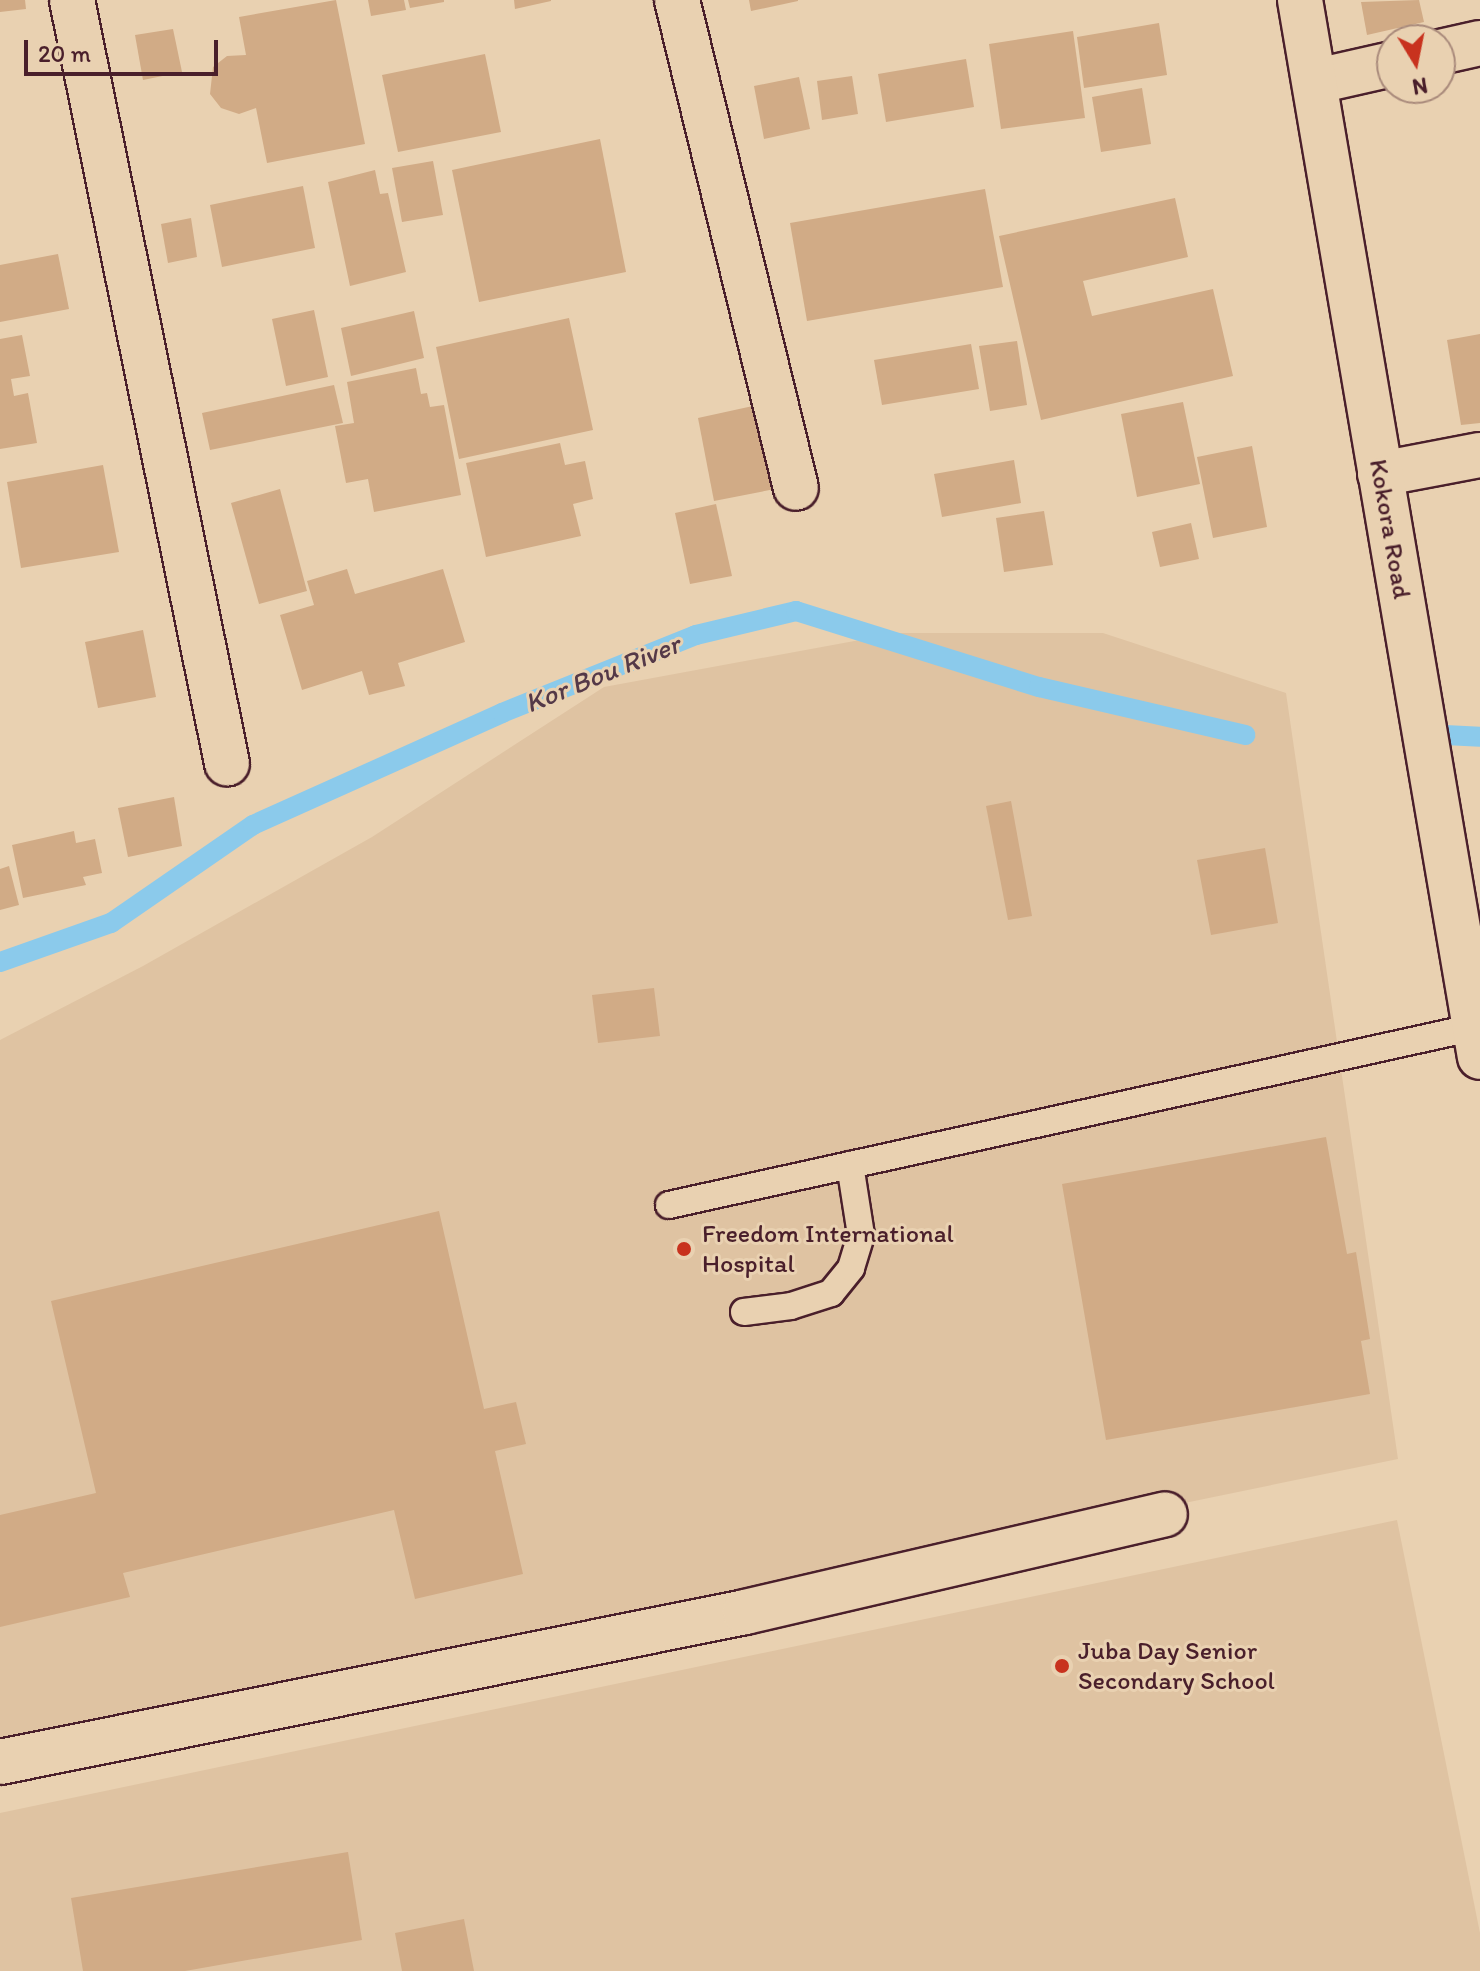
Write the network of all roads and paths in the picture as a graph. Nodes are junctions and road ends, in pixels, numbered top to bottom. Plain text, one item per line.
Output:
1 (72, 0) edge
2 (677, 0) edge
3 (1300, 0) edge
4 (1480, 43) edge
5 (1456, 48) edge
6 (1376, 68) edge
7 (1317, 81) junction
8 (1480, 455) edge
9 (1380, 474) junction
10 (796, 488) dead end
11 (227, 763) dead end
12 (1478, 1042) edge
13 (850, 1165) junction
14 (669, 1205) dead end
15 (744, 1312) dead end
16 (1165, 1514) dead end
17 (0, 1762) edge

1 - 11 street
2 - 10 street
3 - 7 street, Kokora Road
4 - 5 street
6 - 7 street
7 - 9 street, Kokora Road
8 - 9 street
9 - 12 street, Kokora Road
12 - 13 lane
13 - 14 lane
13 - 15 lane
16 - 17 street

